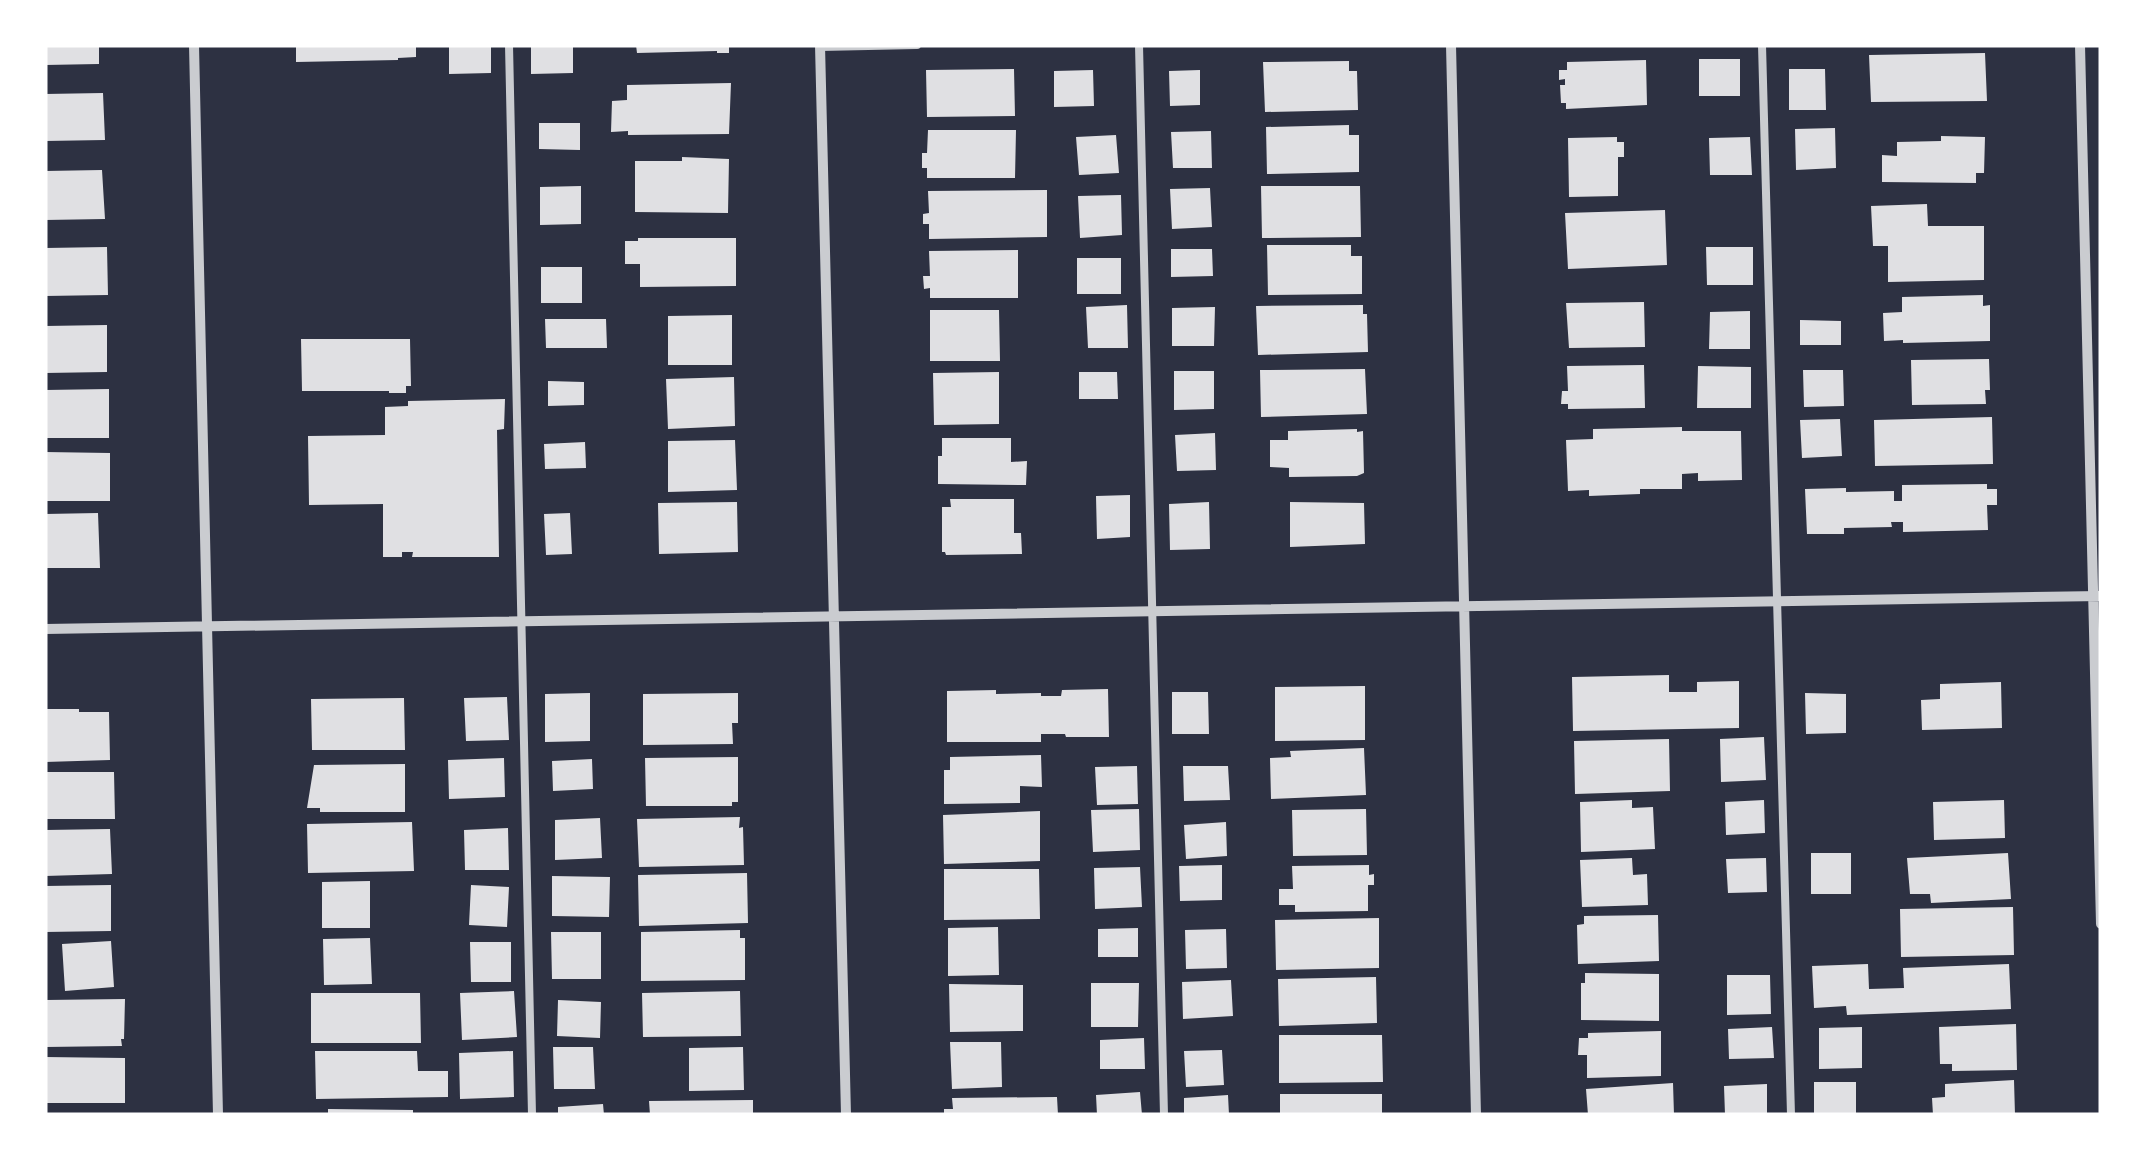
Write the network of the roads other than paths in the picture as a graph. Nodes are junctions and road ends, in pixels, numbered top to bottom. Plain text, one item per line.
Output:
1 (194, 45) edge
2 (508, 45) edge
3 (917, 45) edge
4 (1139, 45) edge
5 (1451, 45) edge
6 (1762, 45) edge
7 (2080, 45) edge
8 (820, 46) edge
9 (2097, 596) edge
10 (1777, 602) junction
11 (1464, 606) junction
12 (1152, 611) junction
13 (834, 616) junction
14 (521, 621) junction
15 (207, 626) junction
16 (45, 629) edge
17 (2101, 924) edge
18 (218, 1115) edge
19 (532, 1115) edge
20 (846, 1115) edge
21 (1164, 1115) edge
22 (1476, 1115) edge
23 (1791, 1115) edge

1 - 15 street
2 - 14 lane
3 - 8 lane
4 - 12 lane
5 - 11 street
6 - 10 lane
7 - 9 street
8 - 13 street
9 - 10 street
9 - 17 street
10 - 11 street
10 - 23 lane
11 - 12 street
11 - 22 street
12 - 13 street
12 - 21 lane
13 - 14 street
13 - 20 street
14 - 15 street
14 - 19 lane
15 - 16 street
15 - 18 street

